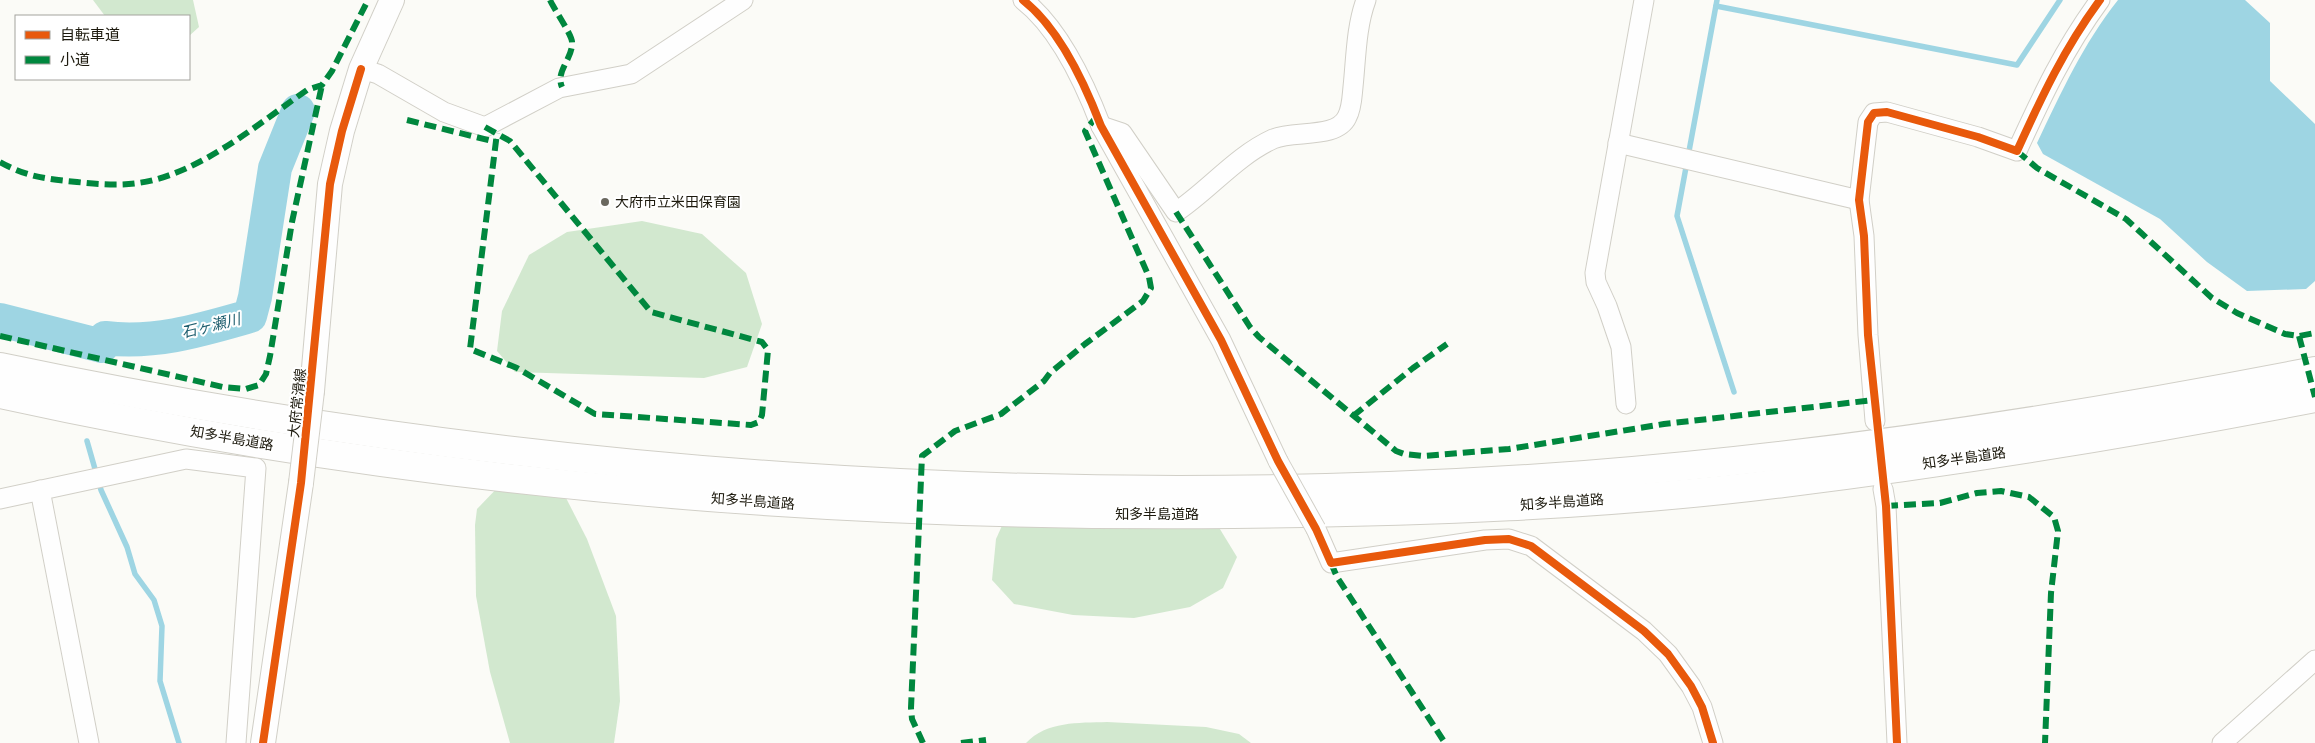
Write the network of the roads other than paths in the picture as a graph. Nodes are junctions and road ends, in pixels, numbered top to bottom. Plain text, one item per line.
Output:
1 (392, 0) edge
2 (743, 0) edge
3 (1023, 0) edge
4 (1366, 0) edge
5 (1644, 0) edge
6 (2100, 0) edge
7 (361, 69) junction
8 (1101, 126) junction
9 (1618, 143) junction
10 (1859, 200) junction
11 (0, 367) edge
12 (2315, 371) edge
13 (0, 394) edge
14 (2315, 398) edge
15 (1626, 404) dead end
16 (1876, 421) dead end
17 (1883, 489) dead end
18 (40, 490) junction
19 (0, 499) edge
20 (2315, 660) edge
21 (88, 743) edge
22 (236, 743) edge
23 (263, 743) edge
24 (1713, 743) edge
25 (1897, 743) edge
26 (2222, 743) edge

1 - 7 main road, 大府常滑線
2 - 7 street
3 - 8 street
4 - 8 street
5 - 9 street
6 - 10 street
7 - 23 main road, 大府常滑線, bridge
8 - 24 street, bridge
9 - 10 street
9 - 15 street
10 - 16 street
11 - 12 highway, 知多半島道路
13 - 14 highway, 知多半島道路
17 - 25 street
18 - 19 street
18 - 21 street
18 - 22 street
20 - 26 street

